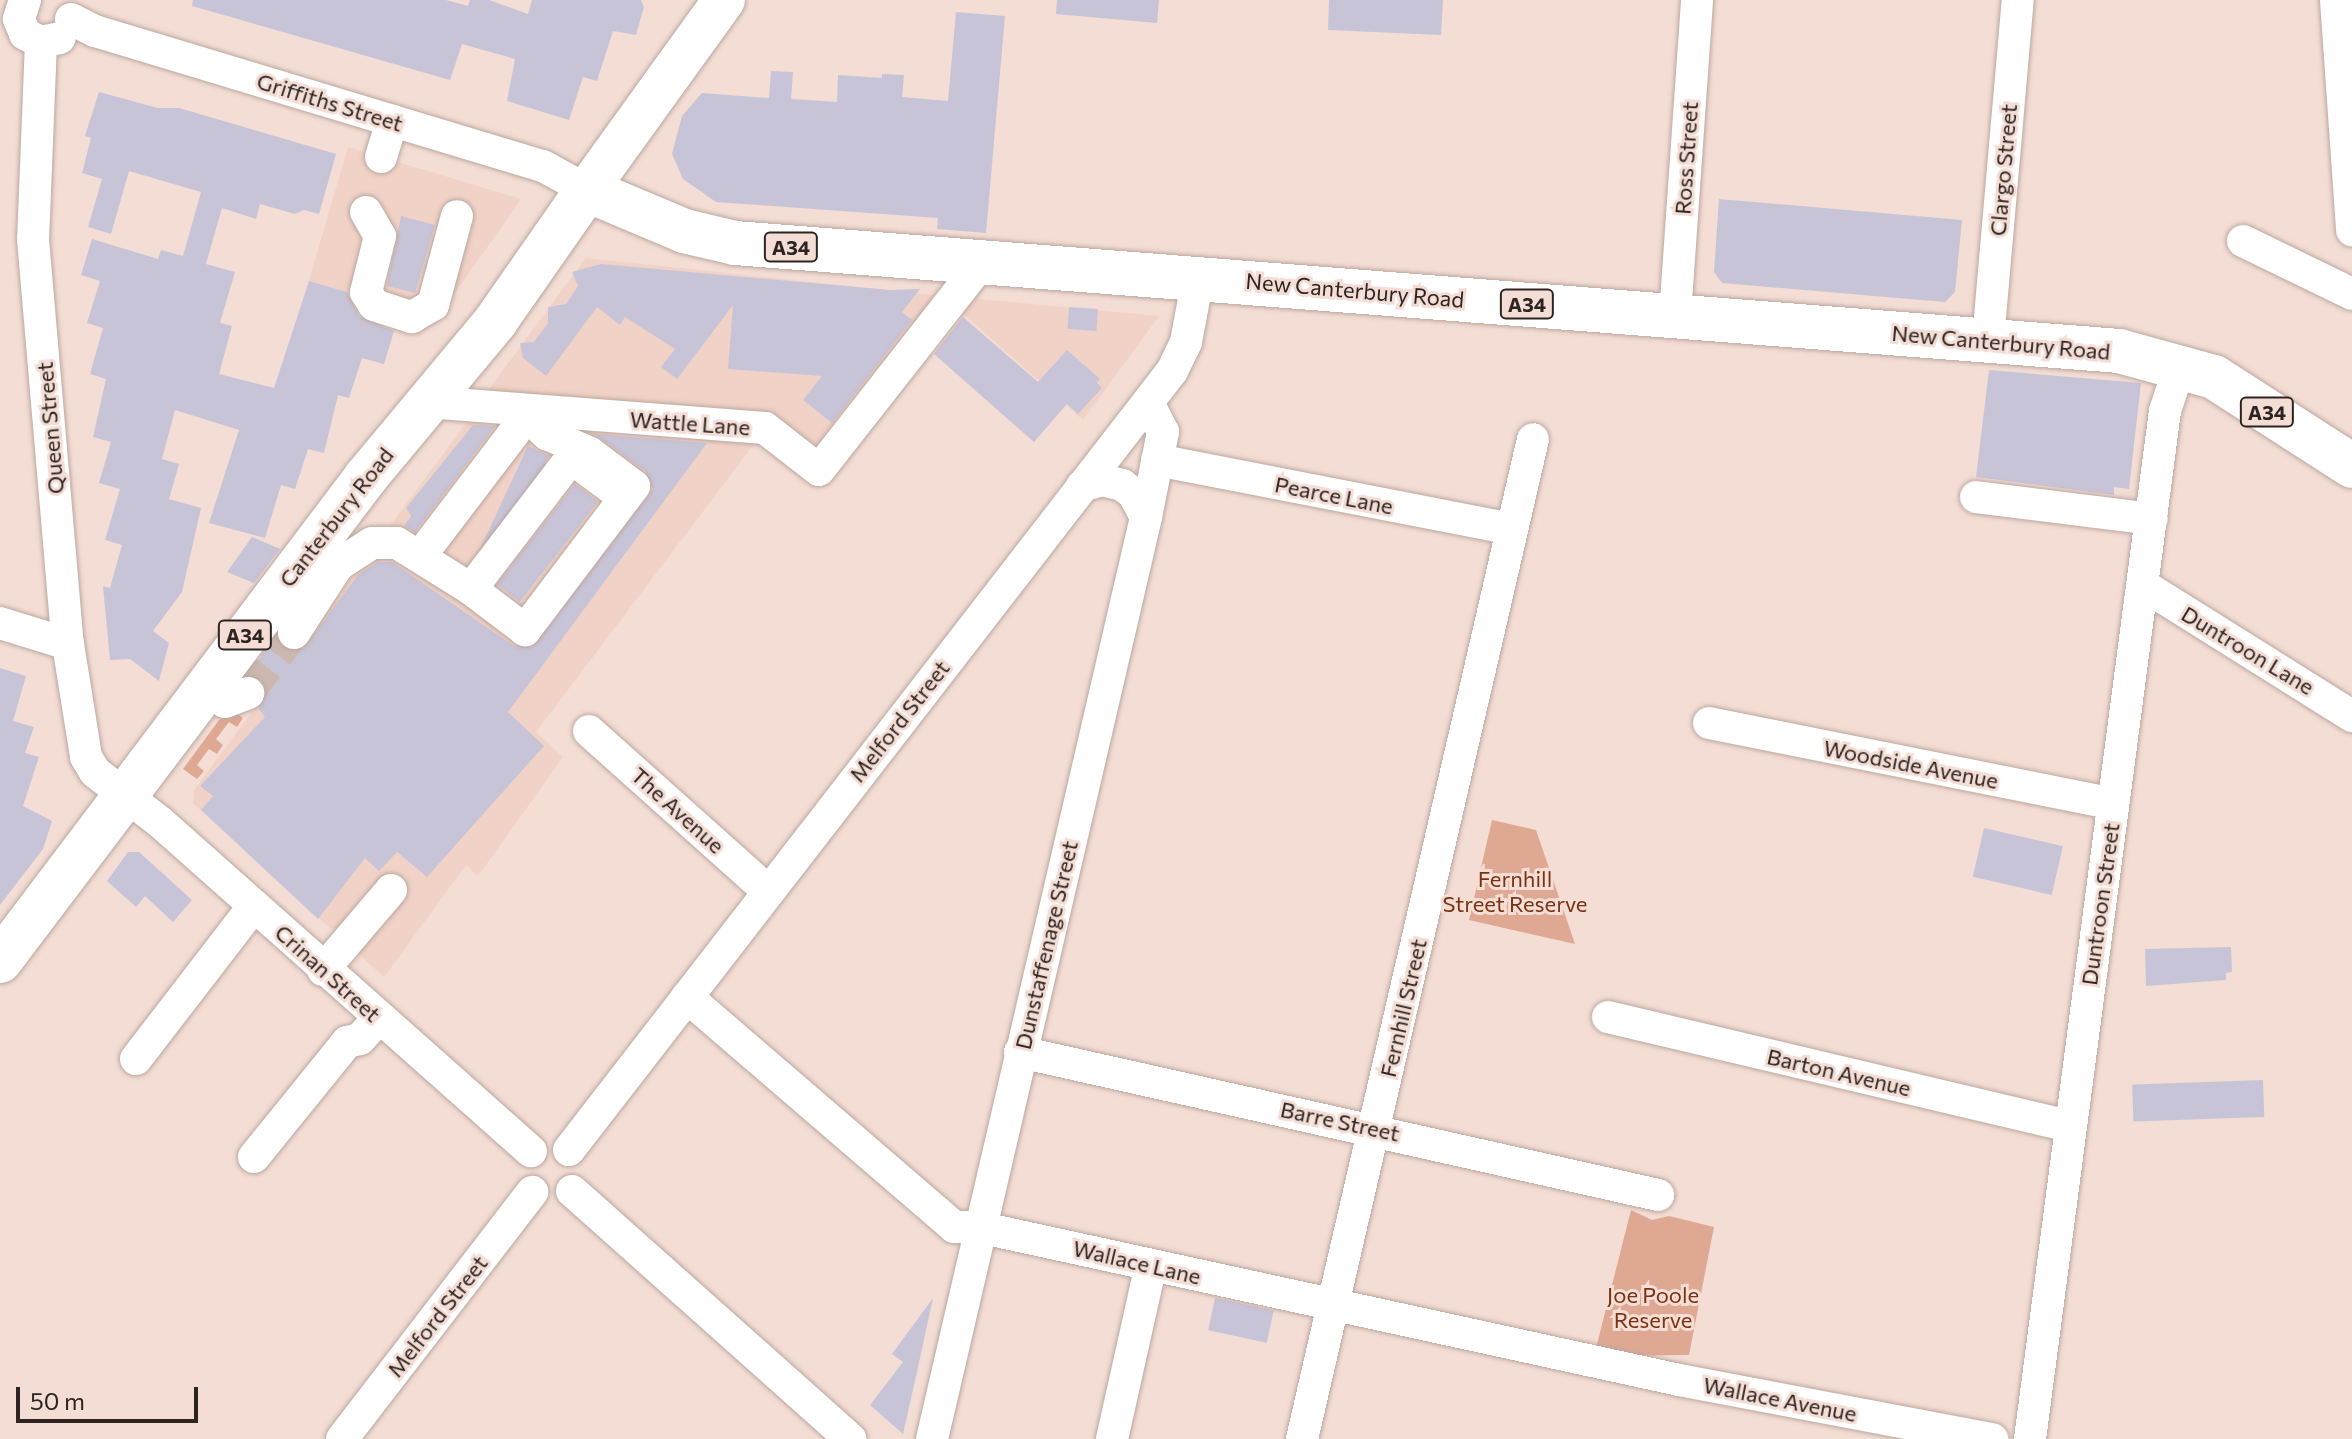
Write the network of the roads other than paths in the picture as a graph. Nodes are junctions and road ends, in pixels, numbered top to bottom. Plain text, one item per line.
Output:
1 (724, 0) edge
2 (1697, 0) edge
3 (2018, 0) edge
4 (2336, 0) edge
5 (22, 1) edge
6 (68, 9) edge
7 (41, 42) junction
8 (392, 121) junction
9 (381, 157) dead end
10 (587, 190) junction
11 (366, 212) dead end
12 (457, 216) dead end
13 (2352, 230) edge
14 (2243, 241) dead end
15 (983, 261) junction
16 (1198, 278) junction
17 (2352, 294) edge
18 (1675, 316) junction
19 (1988, 340) junction
20 (2178, 371) junction
21 (427, 402) junction
22 (523, 412) junction
23 (1140, 413) junction
24 (547, 434) junction
25 (1533, 439) dead end
26 (1158, 455) junction
27 (571, 458) junction
28 (2352, 466) edge
29 (1082, 486) junction
30 (2352, 494) edge
31 (1976, 497) dead end
32 (625, 498) junction
33 (1146, 517) junction
34 (2152, 519) junction
35 (1511, 529) junction
36 (421, 555) junction
37 (2143, 585) junction
38 (472, 600) junction
39 (0, 623) edge
40 (294, 633) tunnel mouth
41 (68, 644) junction
42 (2352, 716) edge
43 (1709, 723) dead end
44 (589, 731) dead end
45 (126, 795) junction
46 (2113, 804) junction
47 (391, 890) dead end
48 (767, 890) junction
49 (254, 906) junction
50 (0, 961) edge
51 (323, 970) junction
52 (687, 997) junction
53 (1608, 1017) dead end
54 (369, 1029) junction
55 (1020, 1052) junction
56 (136, 1059) dead end
57 (2070, 1126) junction
58 (1375, 1129) junction
59 (569, 1150) junction
60 (531, 1151) junction
61 (254, 1157) dead end
62 (572, 1191) junction
63 (532, 1192) junction
64 (1658, 1195) dead end
65 (978, 1227) junction
66 (1151, 1265) junction
67 (1333, 1306) junction
68 (1662, 1377) joint
69 (342, 1439) edge
70 (850, 1439) edge
71 (932, 1439) edge
72 (1112, 1439) edge
73 (1302, 1439) edge
74 (1992, 1439) edge
75 (2030, 1439) edge

1 - 10 main road
2 - 18 street, Ross Street
3 - 19 street, Clargo Street
4 - 13 street
5 - 7 street
6 - 7 street
6 - 8 street, Griffiths Street
7 - 41 street, Queen Street
8 - 9 street
8 - 10 street, Griffiths Street
10 - 15 highway, New Canterbury Road / A34
10 - 21 highway, Canterbury Road / A34
11 - 12 street
14 - 17 street
15 - 16 highway, New Canterbury Road / A34
15 - 22 street, Wattle Lane
16 - 18 highway, New Canterbury Road / A34
16 - 23 street, Melford Street
18 - 19 highway, New Canterbury Road / A34
19 - 20 highway, New Canterbury Road / A34
20 - 28 highway, New Canterbury Road / A34
20 - 30 highway, New Canterbury Road / A34
20 - 34 street, Duntroon Street
21 - 22 street, Wattle Lane
21 - 45 highway, Canterbury Road / A34
22 - 24 street
22 - 36 street
23 - 26 street, Dunstaffenage Street
23 - 29 street, Melford Street
24 - 27 street
24 - 32 street
25 - 35 street, Fernhill Street
26 - 33 street, Dunstaffenage Street
26 - 35 street, Pearce Lane
27 - 32 street
27 - 38 street
29 - 33 street
29 - 48 street, Melford Street
31 - 34 street
32 - 38 street
33 - 55 street, Dunstaffenage Street
34 - 37 street, Duntroon Street
35 - 58 street, Fernhill Street
36 - 38 street
36 - 40 street
37 - 42 street, Duntroon Lane
37 - 46 street, Duntroon Street
39 - 41 street
41 - 45 street, Queen Street
43 - 46 street, Woodside Avenue
44 - 48 street, The Avenue
45 - 49 street, Crinan Street
45 - 50 highway, Canterbury Road / A34
46 - 57 street, Duntroon Street
47 - 51 street
48 - 52 street, Melford Street
49 - 51 street, Crinan Street
49 - 56 street
51 - 54 street, Crinan Street
52 - 59 street, Melford Street
52 - 65 street, Wallace Lane
53 - 57 street, Barton Avenue
54 - 60 street, Crinan Street
54 - 61 street
55 - 58 street, Barre Street
55 - 65 street, Dunstaffenage Street
57 - 75 street, Duntroon Street
58 - 64 street, Barre Street
58 - 67 street, Fernhill Street
59 - 60 street
59 - 62 street
60 - 63 street
62 - 63 street
62 - 70 street
63 - 69 street, Melford Street
65 - 66 street, Wallace Lane
65 - 71 street, Dunstaffenage Street
66 - 67 street, Wallace Lane
66 - 72 street
67 - 68 street, Wallace Lane
67 - 73 street, Fernhill Street
68 - 74 street, Wallace Avenue

